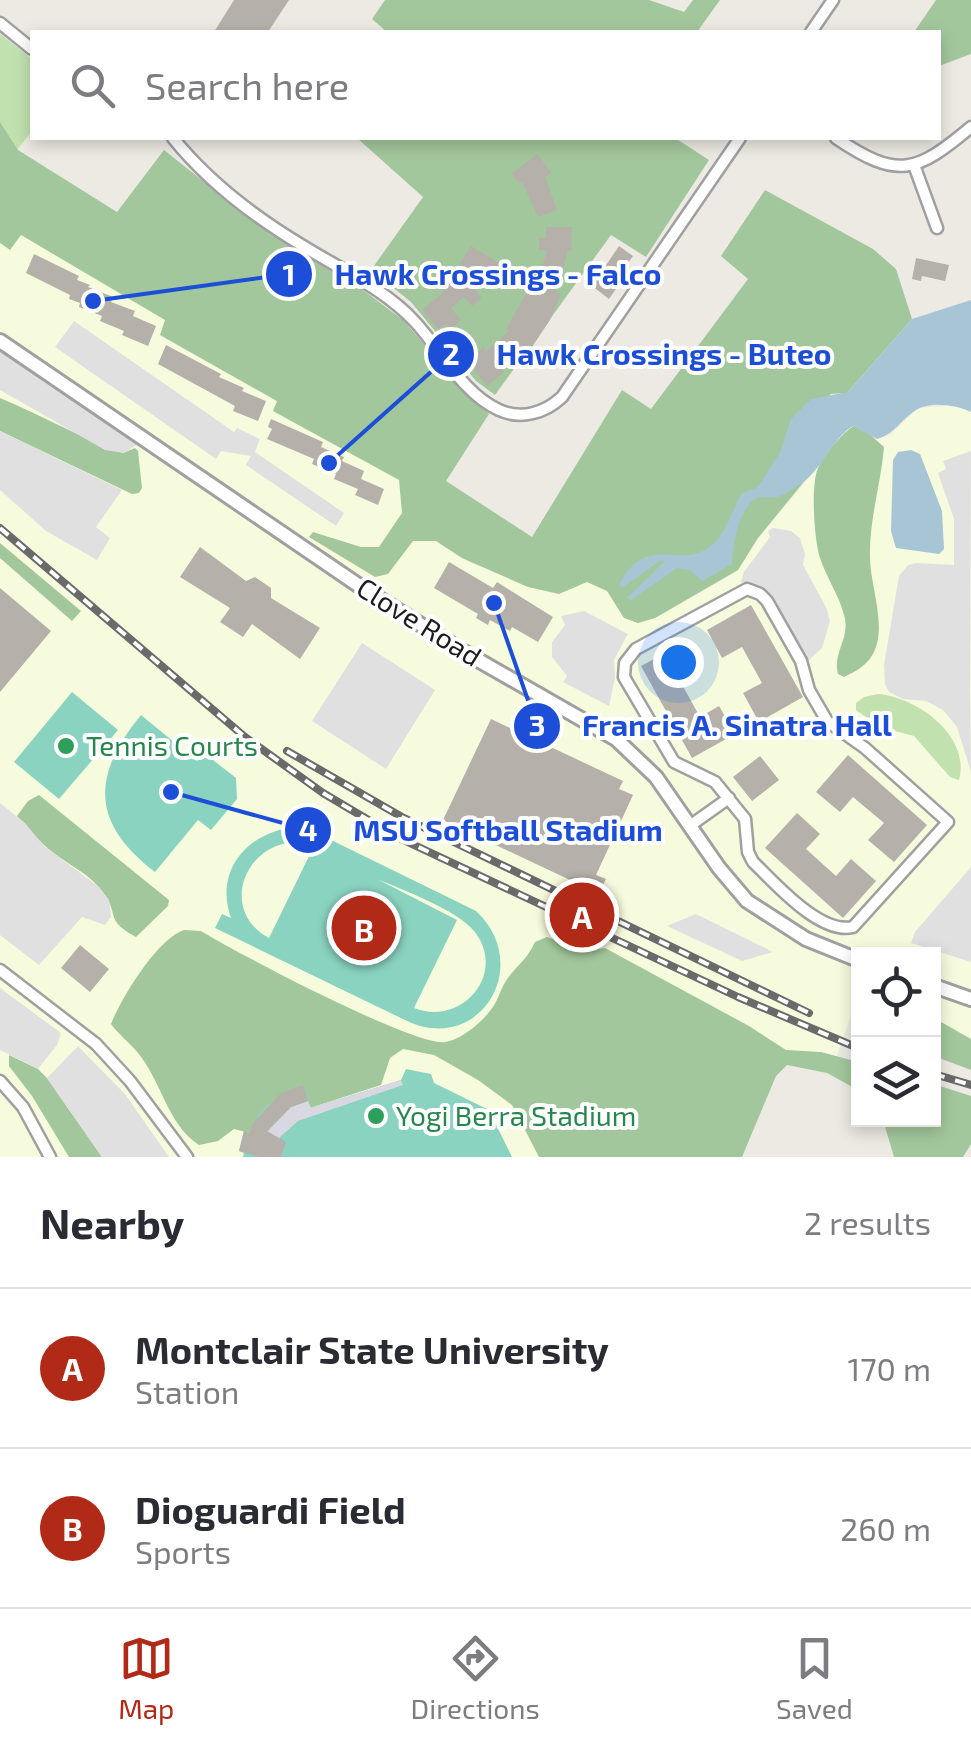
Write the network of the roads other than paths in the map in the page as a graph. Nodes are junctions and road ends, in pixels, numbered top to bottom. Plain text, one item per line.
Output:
1 (834, 0) edge
2 (0, 23) edge
3 (813, 30) edge
4 (30, 48) edge
5 (971, 127) edge
6 (175, 140) edge
7 (739, 140) edge
8 (839, 140) edge
9 (914, 164) junction
10 (938, 228) dead end
11 (0, 341) edge
12 (730, 798) junction
13 (691, 825) junction
14 (851, 957) edge
15 (0, 970) edge
16 (941, 988) edge
17 (971, 999) edge
18 (0, 1081) edge
19 (50, 1157) edge
20 (187, 1157) edge

1 - 3 street
2 - 4 street
5 - 9 street
6 - 7 street
8 - 9 street
9 - 10 street
11 - 13 street, Clove Road
12 - 12 street
12 - 13 street
13 - 14 street, Clove Road
15 - 20 street
16 - 17 street
18 - 19 street

